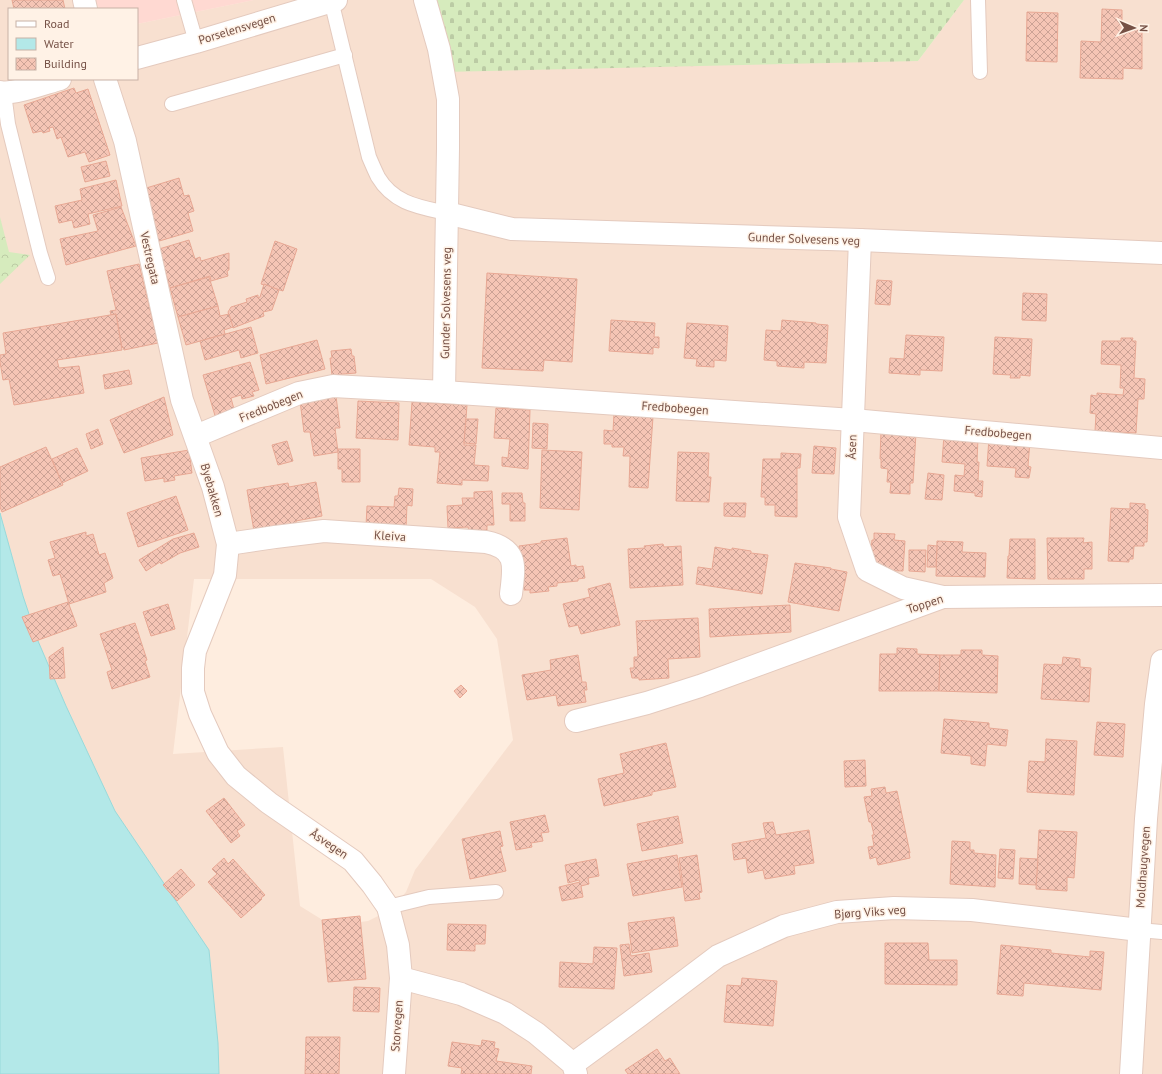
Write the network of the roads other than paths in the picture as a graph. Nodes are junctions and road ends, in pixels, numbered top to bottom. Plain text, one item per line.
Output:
1 (184, 0) edge
2 (333, 0) edge
3 (425, 0) edge
4 (978, 0) edge
5 (196, 42) junction
6 (345, 55) junction
7 (138, 58) edge
8 (980, 72) dead end
9 (57, 80) edge
10 (105, 80) edge
11 (2, 93) edge
12 (172, 104) dead end
13 (447, 213) junction
14 (860, 240) junction
15 (1162, 253) edge
16 (48, 278) dead end
17 (444, 392) junction
18 (853, 420) junction
19 (196, 436) junction
20 (1162, 448) edge
21 (228, 544) junction
22 (511, 594) dead end
23 (1162, 595) edge
24 (943, 597) junction
25 (1162, 661) edge
26 (576, 721) dead end
27 (496, 892) dead end
28 (388, 907) junction
29 (1139, 930) junction
30 (1162, 932) edge
31 (401, 978) junction
32 (574, 1069) edge
33 (394, 1074) edge
34 (1131, 1074) edge

1 - 5 lane
2 - 5 street, Porselensvegen
2 - 6 lane
3 - 13 street, Gunder Solvesens veg
4 - 8 lane
5 - 7 street, Porselensvegen
6 - 12 lane
6 - 13 lane
9 - 11 street
10 - 19 street, Vestregata
11 - 16 lane
13 - 14 street, Gunder Solvesens veg
13 - 17 street, Gunder Solvesens veg
14 - 15 street, Gunder Solvesens veg
14 - 18 street, Åsen
17 - 18 street, Fredbobegen
17 - 19 street, Fredbobegen
18 - 20 street, Fredbobegen
18 - 24 street, Åsen
19 - 21 street, Byebakken
21 - 22 street, Kleiva
21 - 28 street, Åsvegen
23 - 24 street, Toppen
24 - 26 street, Toppen
25 - 29 street, Moldhaugvegen
27 - 28 lane
28 - 31 street, Åsvegen
29 - 30 lane, Bjørg Viks veg
29 - 32 street, Bjørg Viks veg
29 - 34 street, Moldhaugvegen
31 - 32 street
31 - 33 street, Storvegen

